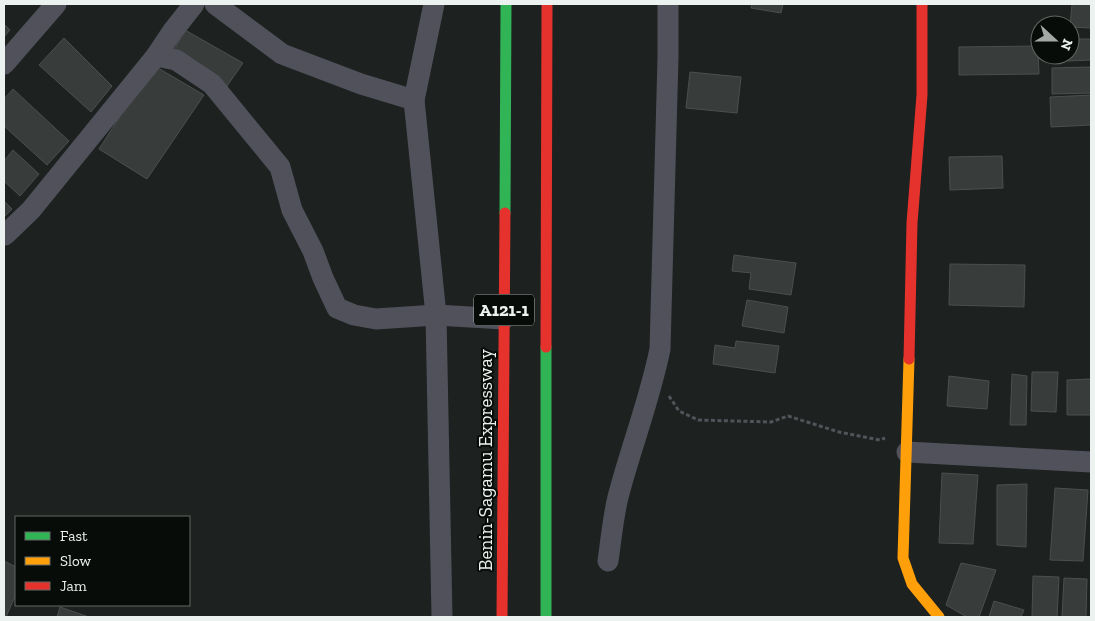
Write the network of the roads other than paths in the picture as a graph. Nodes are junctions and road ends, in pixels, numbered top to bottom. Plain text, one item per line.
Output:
1 (56, 4) edge
2 (194, 4) edge
3 (216, 4) edge
4 (434, 4) edge
5 (506, 4) edge
6 (548, 4) edge
7 (668, 4) edge
8 (922, 4) edge
9 (156, 56) junction
10 (4, 64) edge
11 (414, 100) junction
12 (5, 235) edge
13 (436, 315) junction
14 (504, 318) junction
15 (907, 443) junction
16 (1091, 462) edge
17 (608, 562) dead end
18 (906, 574) junction
19 (442, 617) edge
20 (502, 617) edge
21 (546, 617) edge
22 (919, 617) edge
23 (938, 617) edge

1 - 10 street
2 - 9 street
3 - 11 street
4 - 11 street
5 - 14 main road, Benin-Sagamu Expressway / A121-1
6 - 21 main road, A121-1
7 - 17 street
8 - 15 main road
9 - 12 street
9 - 13 street
11 - 13 street
13 - 14 street
13 - 19 street
14 - 20 main road, Benin-Sagamu Expressway / A121-1
15 - 16 street
15 - 18 main road
18 - 22 street
18 - 23 main road

